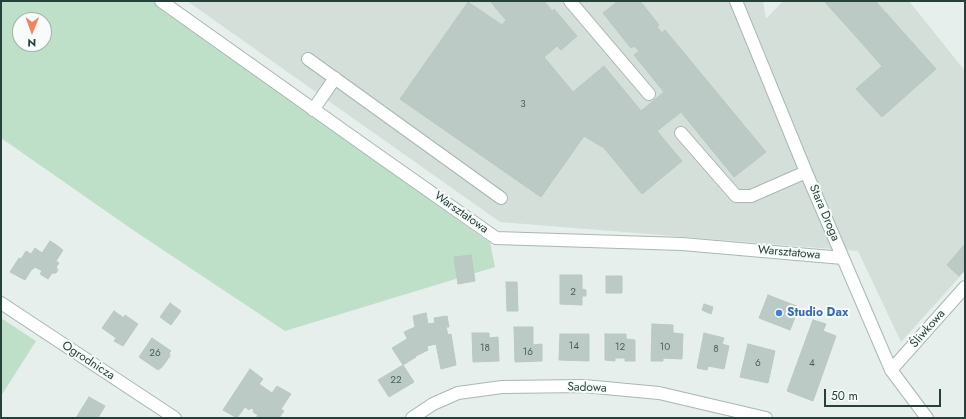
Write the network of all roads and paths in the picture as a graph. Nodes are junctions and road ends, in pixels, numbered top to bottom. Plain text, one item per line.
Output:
1 (161, 1) edge
2 (570, 1) edge
3 (736, 1) edge
4 (308, 59) dead end
5 (335, 78) junction
6 (649, 94) dead end
7 (313, 110) junction
8 (681, 133) dead end
9 (806, 172) junction
10 (501, 198) dead end
11 (843, 258) junction
12 (965, 287) edge
13 (1, 303) edge
14 (891, 370) junction
15 (729, 414) edge
16 (174, 418) edge
17 (412, 418) edge
18 (766, 418) edge
19 (927, 418) edge

1 - 7 street, Warsztatowa
2 - 6 street
3 - 9 street, Stara Droga
4 - 5 street
5 - 7 street
5 - 10 street
7 - 11 street, Warsztatowa
8 - 9 street
9 - 11 street, Stara Droga
11 - 14 street, Stara Droga
12 - 14 street, Śliwkowa
13 - 16 street, Ogrodnicza
14 - 19 street, Stara Droga
15 - 17 street, Sadowa
15 - 18 street, Sadowa

